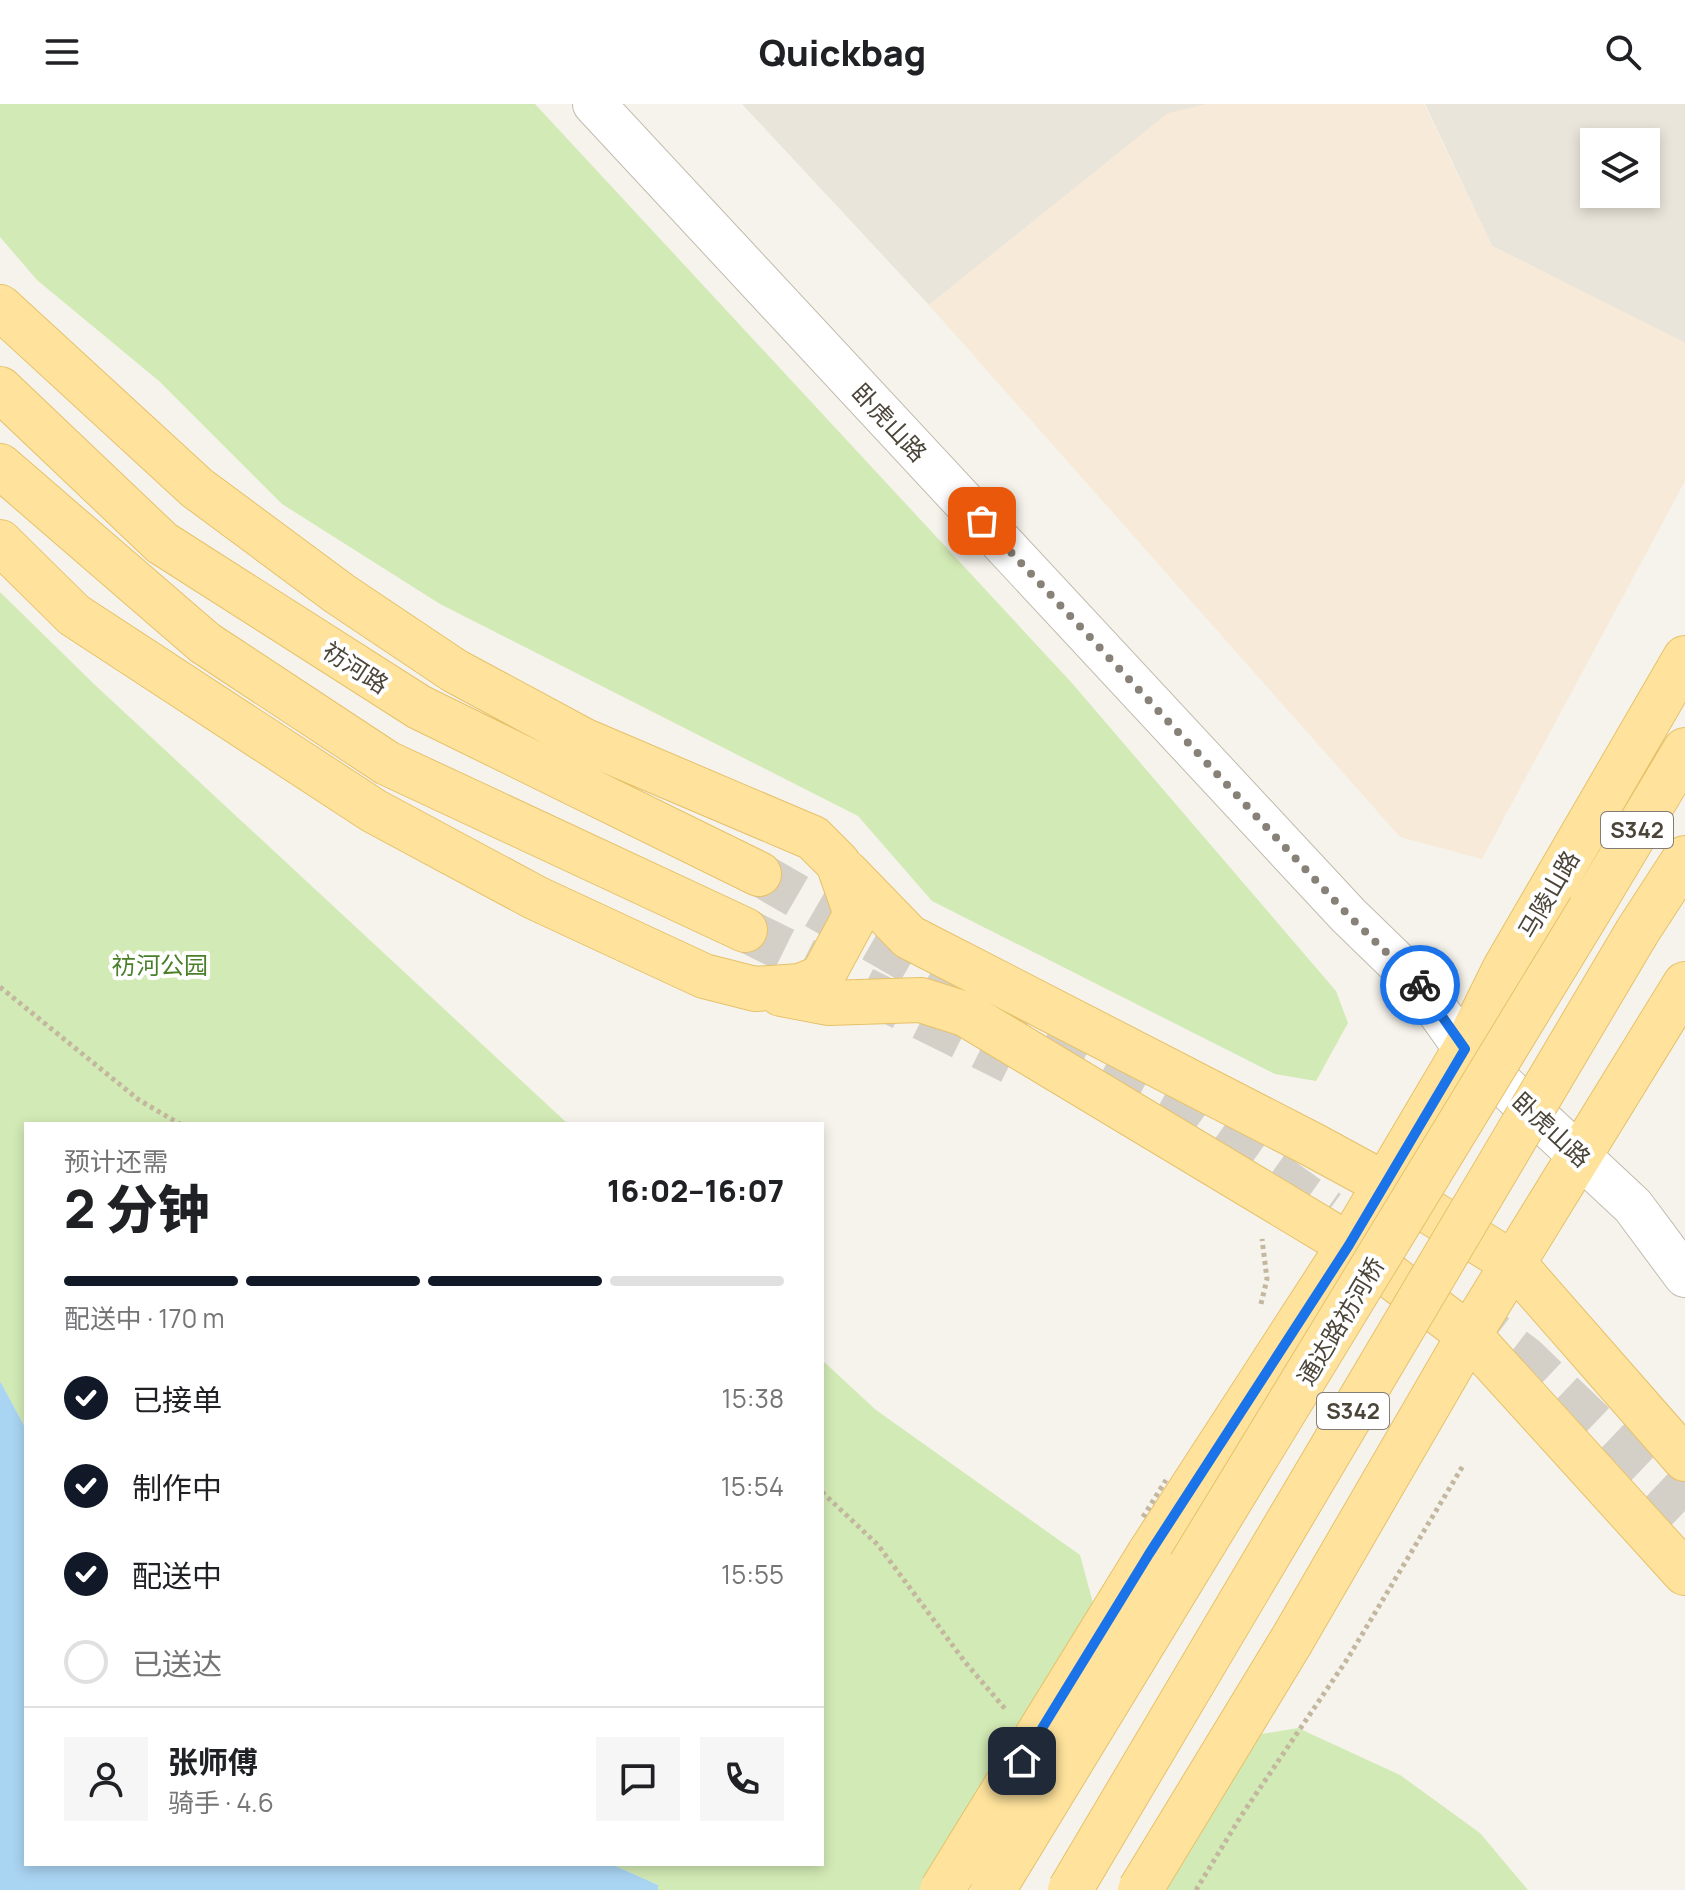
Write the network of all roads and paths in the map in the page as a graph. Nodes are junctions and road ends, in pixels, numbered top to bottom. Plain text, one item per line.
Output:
1 (594, 104) edge
2 (0, 307) edge
3 (0, 389) edge
4 (0, 466) edge
5 (0, 542) edge
6 (1685, 658) edge
7 (1685, 750) edge
8 (1685, 858) edge
9 (838, 863) junction
10 (759, 874) tunnel mouth
11 (745, 930) tunnel mouth
12 (1685, 984) edge
13 (0, 987) edge
14 (755, 989) junction
15 (1474, 1032) junction
16 (177, 1122) edge
17 (1586, 1142) junction
18 (1383, 1183) junction
19 (1685, 1233) edge
20 (1261, 1235) dead end
21 (1349, 1245) junction
22 (1514, 1264) junction
23 (1685, 1276) edge
24 (1260, 1307) dead end
25 (1469, 1335) junction
26 (1685, 1459) edge
27 (1464, 1464) dead end
28 (824, 1494) edge
29 (1685, 1573) edge
30 (1017, 1722) dead end
31 (942, 1890) edge
32 (993, 1890) edge
33 (1070, 1890) edge
34 (1140, 1890) edge
35 (1196, 1890) edge

1 - 15 street, 卧虎山路
2 - 9 main road
3 - 10 main road, 祊河路
4 - 11 main road
5 - 14 main road
6 - 15 main road, 马陵山路
7 - 32 main road, 通达路祊河桥 / S342, bridge
8 - 33 main road, S342, bridge
9 - 14 main road
9 - 18 main road
12 - 17 main road
13 - 16 path
14 - 21 main road
15 - 17 street, 卧虎山路
15 - 18 main road, 马陵山路
17 - 19 street, 卧虎山路
17 - 22 main road
17 - 23 street, 卧虎山路
18 - 21 main road, 马陵山路
18 - 22 main road
20 - 24 path
21 - 25 main road
21 - 31 main road, 马陵山路, bridge
22 - 25 main road
22 - 26 main road
25 - 29 main road
25 - 34 main road, bridge
27 - 35 path
28 - 30 path

